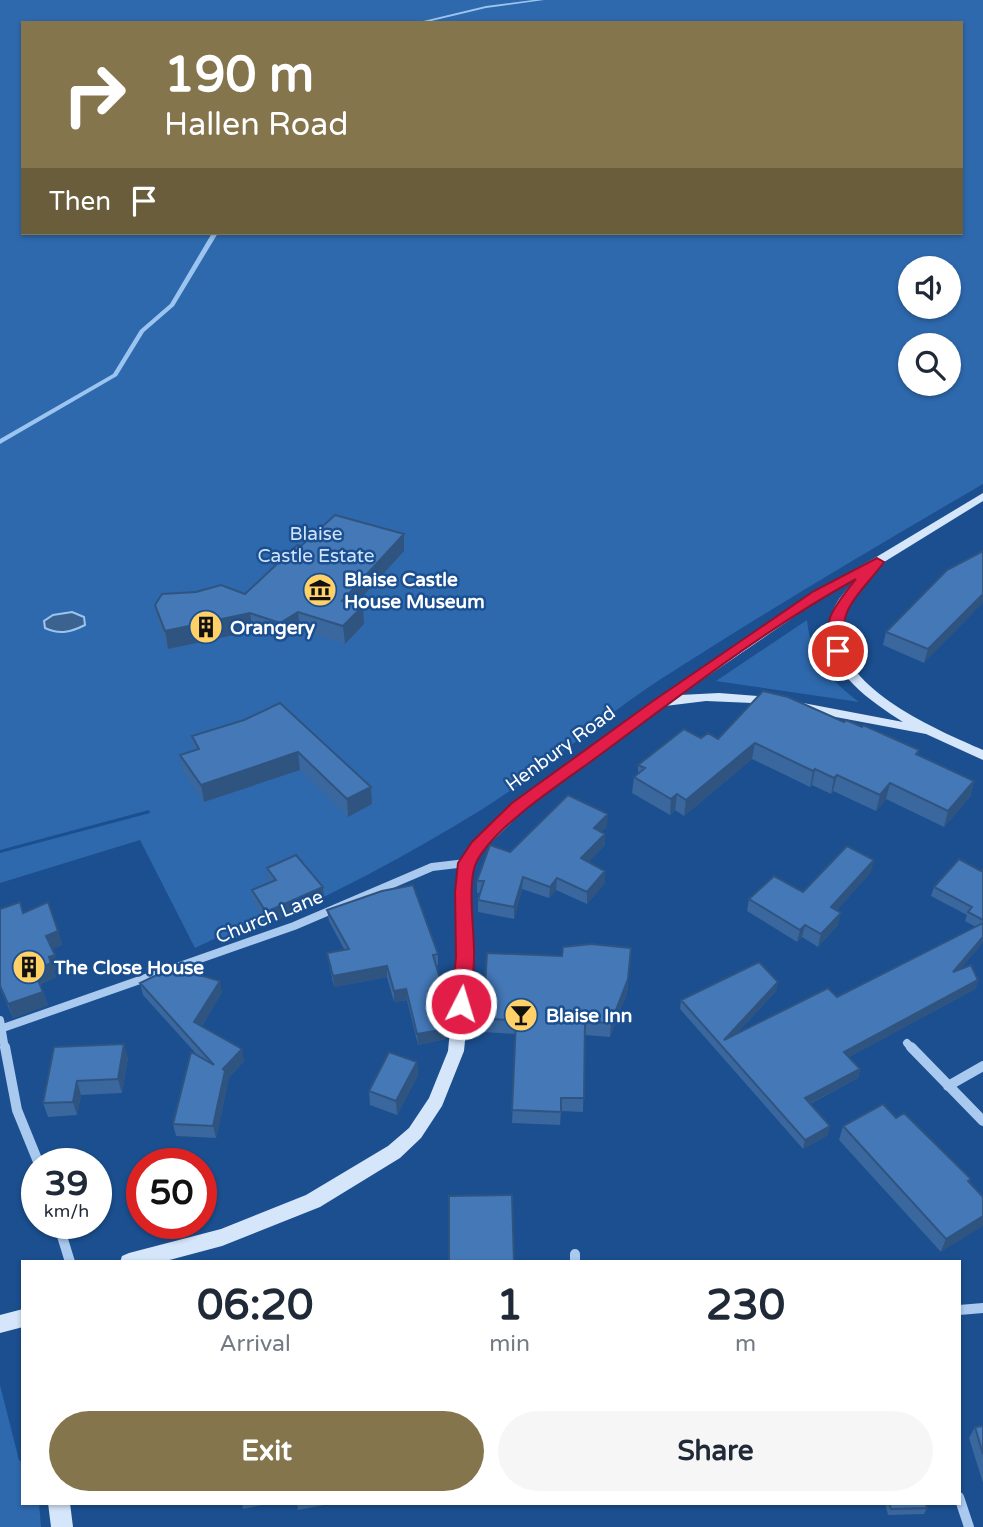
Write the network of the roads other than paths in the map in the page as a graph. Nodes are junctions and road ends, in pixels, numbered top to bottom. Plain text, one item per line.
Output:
1 (983, 496) edge
2 (877, 562) junction
3 (658, 704) junction
4 (931, 732) junction
5 (983, 755) edge
6 (467, 863) junction
7 (2, 1024) edge
8 (907, 1043) dead end
9 (983, 1066) edge
10 (948, 1086) junction
11 (983, 1121) edge
12 (32, 1148) edge
13 (63, 1239) edge
14 (69, 1260) edge
15 (136, 1260) edge
16 (983, 1308) edge
17 (961, 1310) edge
18 (21, 1319) edge
19 (0, 1324) edge
20 (961, 1504) edge
21 (59, 1505) edge
22 (62, 1527) edge
23 (968, 1527) edge

1 - 2 main road, Henbury Road
2 - 3 main road, Henbury Road
2 - 4 main road
3 - 4 main road
3 - 6 main road, Henbury Road
4 - 5 main road
6 - 7 street, Church Lane
6 - 15 main road
7 - 12 street
8 - 10 street
9 - 10 street
10 - 11 street
13 - 14 street
16 - 17 street
18 - 19 main road
20 - 23 street
21 - 22 main road

